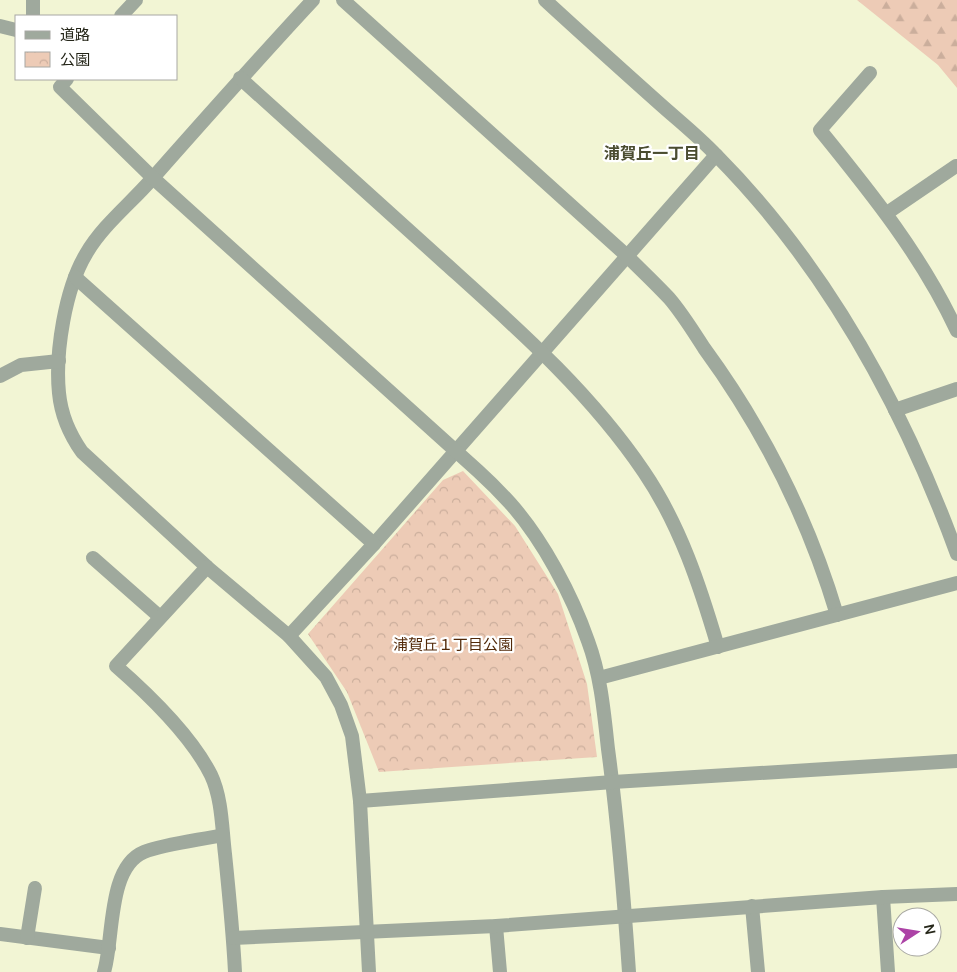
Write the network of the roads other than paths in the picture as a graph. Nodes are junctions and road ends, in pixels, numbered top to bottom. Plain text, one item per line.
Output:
1 (33, 0) edge
2 (136, 0) edge
3 (313, 0) edge
4 (343, 0) edge
5 (545, 0) edge
6 (33, 15) edge
7 (122, 15) edge
8 (0, 26) edge
9 (15, 30) edge
10 (870, 73) dead end
11 (240, 78) junction
12 (60, 81) edge
13 (716, 155) junction
14 (956, 166) edge
15 (153, 178) junction
16 (887, 213) junction
17 (626, 255) junction
18 (75, 277) junction
19 (957, 331) edge
20 (543, 351) junction
21 (60, 361) junction
22 (0, 376) edge
23 (957, 389) edge
24 (895, 410) junction
25 (456, 451) junction
26 (374, 544) junction
27 (957, 554) edge
28 (93, 558) dead end
29 (207, 567) junction
30 (957, 582) edge
31 (837, 615) junction
32 (160, 618) junction
33 (289, 636) junction
34 (718, 647) junction
35 (599, 678) junction
36 (957, 761) edge
37 (613, 782) junction
38 (360, 801) junction
39 (223, 834) junction
40 (35, 888) dead end
41 (957, 894) edge
42 (883, 897) junction
43 (752, 906) junction
44 (625, 917) junction
45 (496, 926) junction
46 (367, 932) junction
47 (0, 934) edge
48 (27, 938) junction
49 (233, 938) junction
50 (109, 948) junction
51 (104, 972) edge
52 (236, 972) edge
53 (369, 972) edge
54 (500, 972) edge
55 (629, 972) edge
56 (758, 972) edge
57 (888, 972) edge

1 - 6 street
2 - 7 street
3 - 11 street
4 - 17 street
5 - 13 street
8 - 9 street
10 - 16 street
11 - 15 street
11 - 20 street
12 - 15 street
13 - 17 street
13 - 24 street
14 - 16 street
15 - 18 street
15 - 25 street
16 - 19 street
17 - 20 street
17 - 31 street
18 - 21 street
18 - 26 street
20 - 25 street
20 - 34 street
21 - 22 street
21 - 29 street
23 - 24 street
24 - 27 street
25 - 26 street
25 - 35 street
26 - 33 street
28 - 32 street
29 - 32 street
29 - 33 street
30 - 31 street
31 - 34 street
32 - 39 street
33 - 38 street
34 - 35 street
35 - 37 street
36 - 37 street
37 - 38 street
37 - 44 street
38 - 46 street
39 - 49 street
39 - 50 street
40 - 48 street
41 - 42 street
42 - 43 street
42 - 57 street
43 - 44 street
43 - 56 street
44 - 45 street
44 - 55 street
45 - 46 street
45 - 54 street
46 - 49 street
46 - 53 street
47 - 48 street
48 - 50 street
49 - 52 street
50 - 51 street

